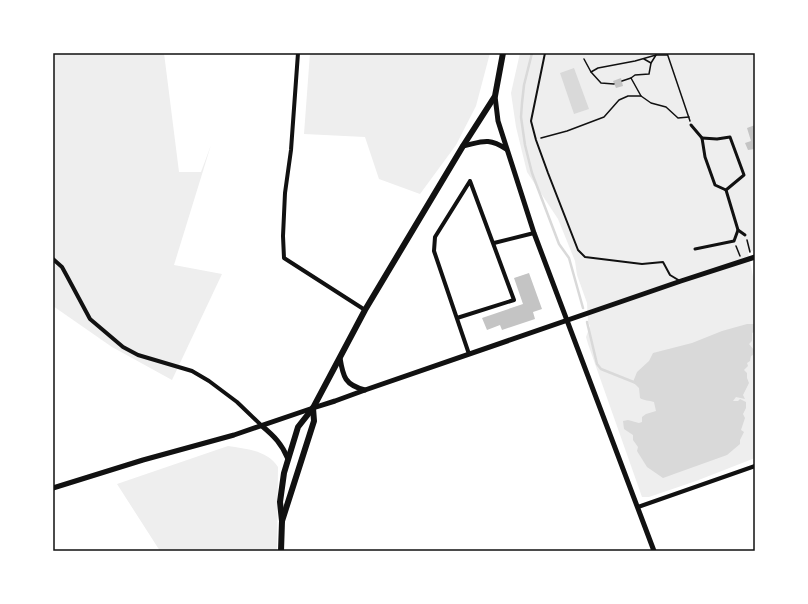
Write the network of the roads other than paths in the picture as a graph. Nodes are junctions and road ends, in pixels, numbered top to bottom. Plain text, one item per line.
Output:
1 (298, 53) edge
2 (503, 53) edge
3 (545, 53) edge
4 (495, 96) junction
5 (691, 125) road end
6 (702, 138) junction
7 (463, 146) junction
8 (506, 149) junction
9 (726, 190) junction
10 (738, 230) junction
11 (534, 233) junction
12 (745, 235) road end
13 (494, 243) junction
14 (695, 249) dead end
15 (755, 257) edge
16 (53, 259) edge
17 (681, 281) junction
18 (365, 310) junction
19 (457, 318) junction
20 (567, 321) junction
21 (469, 354) junction
22 (340, 358) junction
23 (365, 390) junction
24 (312, 408) junction
25 (262, 426) junction
26 (288, 459) junction
27 (755, 466) edge
28 (53, 488) edge
29 (638, 507) junction
30 (282, 521) junction
31 (281, 551) edge
32 (654, 551) edge

1 - 18 street
2 - 4 highway
3 - 17 lane
4 - 7 highway
4 - 8 street
5 - 6 street
6 - 9 street
6 - 9 street
7 - 8 street
7 - 18 highway
8 - 11 street
9 - 10 street
10 - 12 street
10 - 14 street
11 - 13 street
11 - 20 street
13 - 19 street
13 - 19 street
15 - 17 street
16 - 25 street
17 - 20 street
18 - 22 highway
19 - 21 street
20 - 21 street
20 - 29 street
21 - 23 street
22 - 23 street
22 - 24 highway
23 - 24 street
24 - 25 street
24 - 26 highway
24 - 30 highway
25 - 26 street
25 - 28 street
26 - 30 highway
27 - 29 street
29 - 32 street
30 - 31 highway

